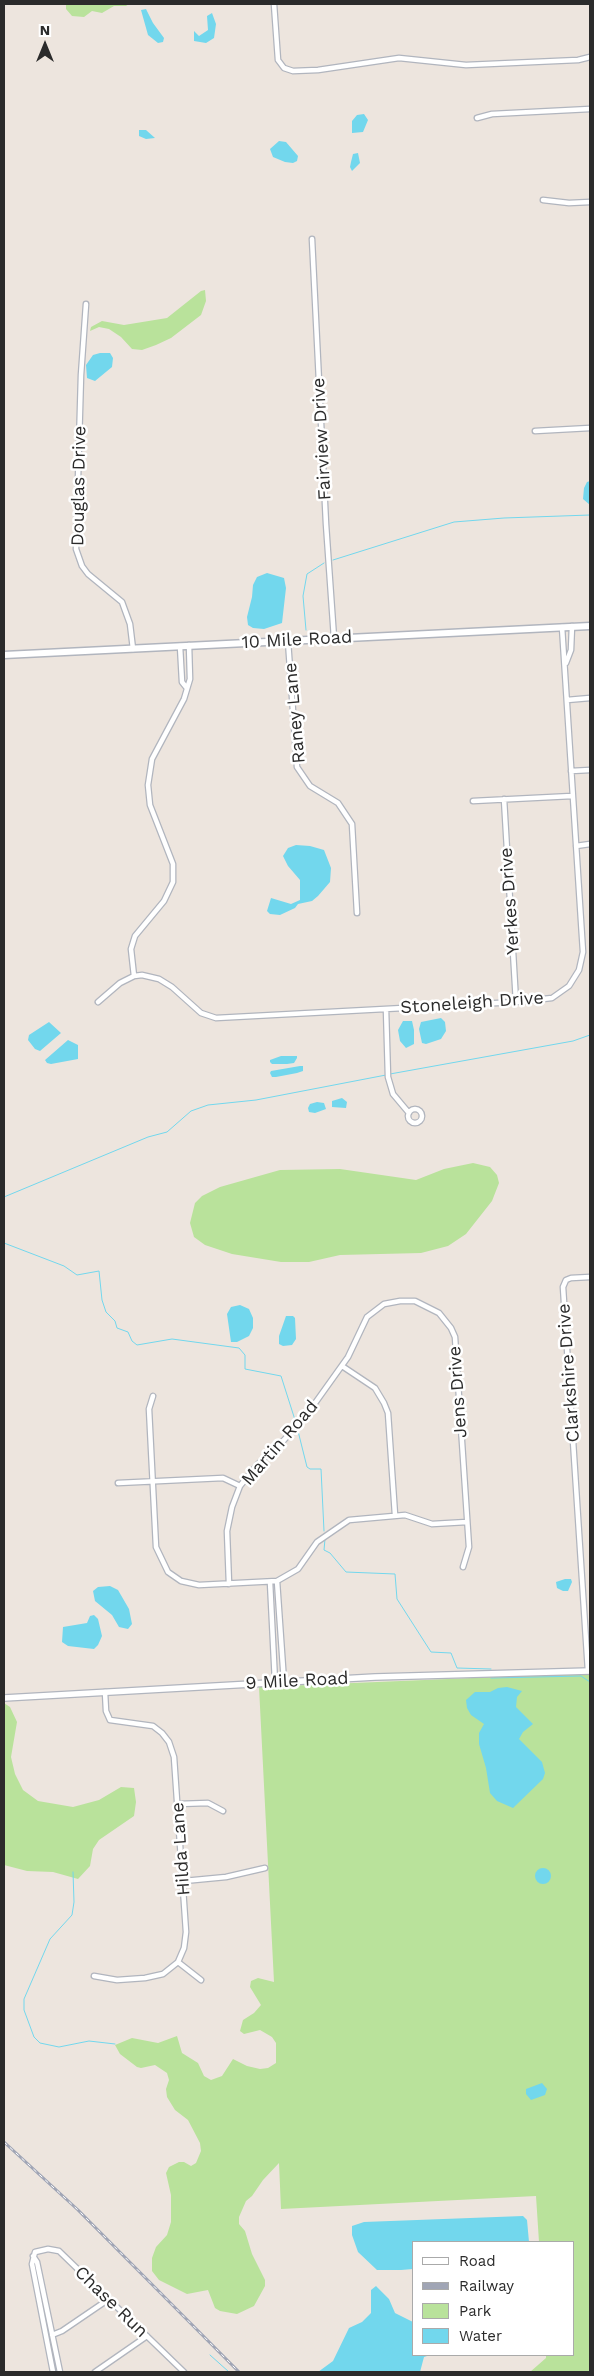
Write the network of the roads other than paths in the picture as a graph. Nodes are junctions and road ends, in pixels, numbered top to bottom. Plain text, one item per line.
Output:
1 (274, 4) edge
2 (589, 57) edge
3 (590, 64) edge
4 (590, 109) edge
5 (477, 118) dead end
6 (543, 200) dead end
7 (590, 202) edge
8 (312, 240) dead end
9 (86, 304) dead end
10 (590, 428) edge
11 (535, 431) dead end
12 (572, 626) junction
13 (590, 626) edge
14 (562, 627) junction
15 (334, 638) junction
16 (288, 641) junction
17 (189, 645) junction
18 (180, 646) junction
19 (133, 648) junction
20 (4, 655) edge
21 (565, 665) junction
22 (186, 688) junction
23 (590, 698) edge
24 (567, 700) junction
25 (590, 770) edge
26 (571, 771) junction
27 (572, 796) junction
28 (504, 799) junction
29 (472, 801) dead end
30 (590, 844) edge
31 (576, 846) junction
32 (357, 912) dead end
33 (134, 976) junction
34 (98, 1002) dead end
35 (516, 1002) junction
36 (386, 1009) junction
37 (409, 1113) dead end
38 (590, 1277) edge
39 (342, 1366) junction
40 (154, 1396) dead end
41 (152, 1482) junction
42 (118, 1483) dead end
43 (240, 1486) junction
44 (394, 1515) junction
45 (467, 1522) junction
46 (463, 1567) dead end
47 (277, 1581) junction
48 (270, 1582) junction
49 (229, 1584) junction
50 (589, 1671) edge
51 (275, 1682) junction
52 (284, 1682) junction
53 (105, 1692) junction
54 (4, 1698) edge
55 (178, 1804) junction
56 (223, 1811) dead end
57 (266, 1868) dead end
58 (184, 1881) junction
59 (178, 1962) junction
60 (94, 1976) dead end
61 (201, 1980) dead end
62 (33, 2256) junction
63 (108, 2299) junction
64 (53, 2334) junction
65 (46, 2336) junction
66 (147, 2336) junction
67 (53, 2372) edge
68 (60, 2372) edge
69 (94, 2372) edge
70 (184, 2372) edge

1 - 2 street
2 - 3 street
4 - 5 street
6 - 7 street
8 - 15 street, Fairview Drive
9 - 19 street, Douglas Drive
10 - 11 street
12 - 13 main road, 10 Mile Road
12 - 14 main road, 10 Mile Road
12 - 21 street, Stoneleigh Drive
14 - 15 main road, 10 Mile Road
14 - 21 street, Stoneleigh Drive
15 - 16 main road, 10 Mile Road
16 - 17 main road, 10 Mile Road
16 - 32 street, Raney Lane
17 - 18 main road, 10 Mile Road
17 - 22 street
18 - 19 main road, 10 Mile Road
18 - 22 street
19 - 20 main road, 10 Mile Road
21 - 24 street, Stoneleigh Drive
22 - 33 street
23 - 24 street
24 - 26 street, Stoneleigh Drive
25 - 26 street
26 - 27 street, Stoneleigh Drive
27 - 28 street
27 - 31 street, Stoneleigh Drive
28 - 29 street
28 - 35 street, Yerkes Drive
30 - 31 street
31 - 35 street, Stoneleigh Drive
33 - 34 street
33 - 36 street, Stoneleigh Drive
35 - 36 street, Stoneleigh Drive
36 - 37 street
38 - 50 street, Clarkshire Drive
39 - 43 street, Martin Road
39 - 44 street
39 - 45 street, Jens Drive
40 - 41 street
41 - 42 street
41 - 43 street
41 - 49 street
43 - 49 street, Martin Road
44 - 45 street
44 - 47 street
45 - 46 street, Jens Drive
47 - 48 street
47 - 52 street
48 - 49 street
48 - 51 street
50 - 52 street, 9 Mile Road
51 - 52 street, 9 Mile Road
51 - 53 street, 9 Mile Road
53 - 54 street, 9 Mile Road
53 - 55 street, Hilda Lane
55 - 56 street
55 - 58 street, Hilda Lane
57 - 58 street
58 - 59 street, Hilda Lane
59 - 60 street
59 - 61 street
62 - 63 street, Chase Run
62 - 64 street
62 - 65 street
63 - 64 street
63 - 66 street, Chase Run
64 - 65 street
64 - 68 street
65 - 67 street
66 - 69 street
66 - 70 street, Chase Run

